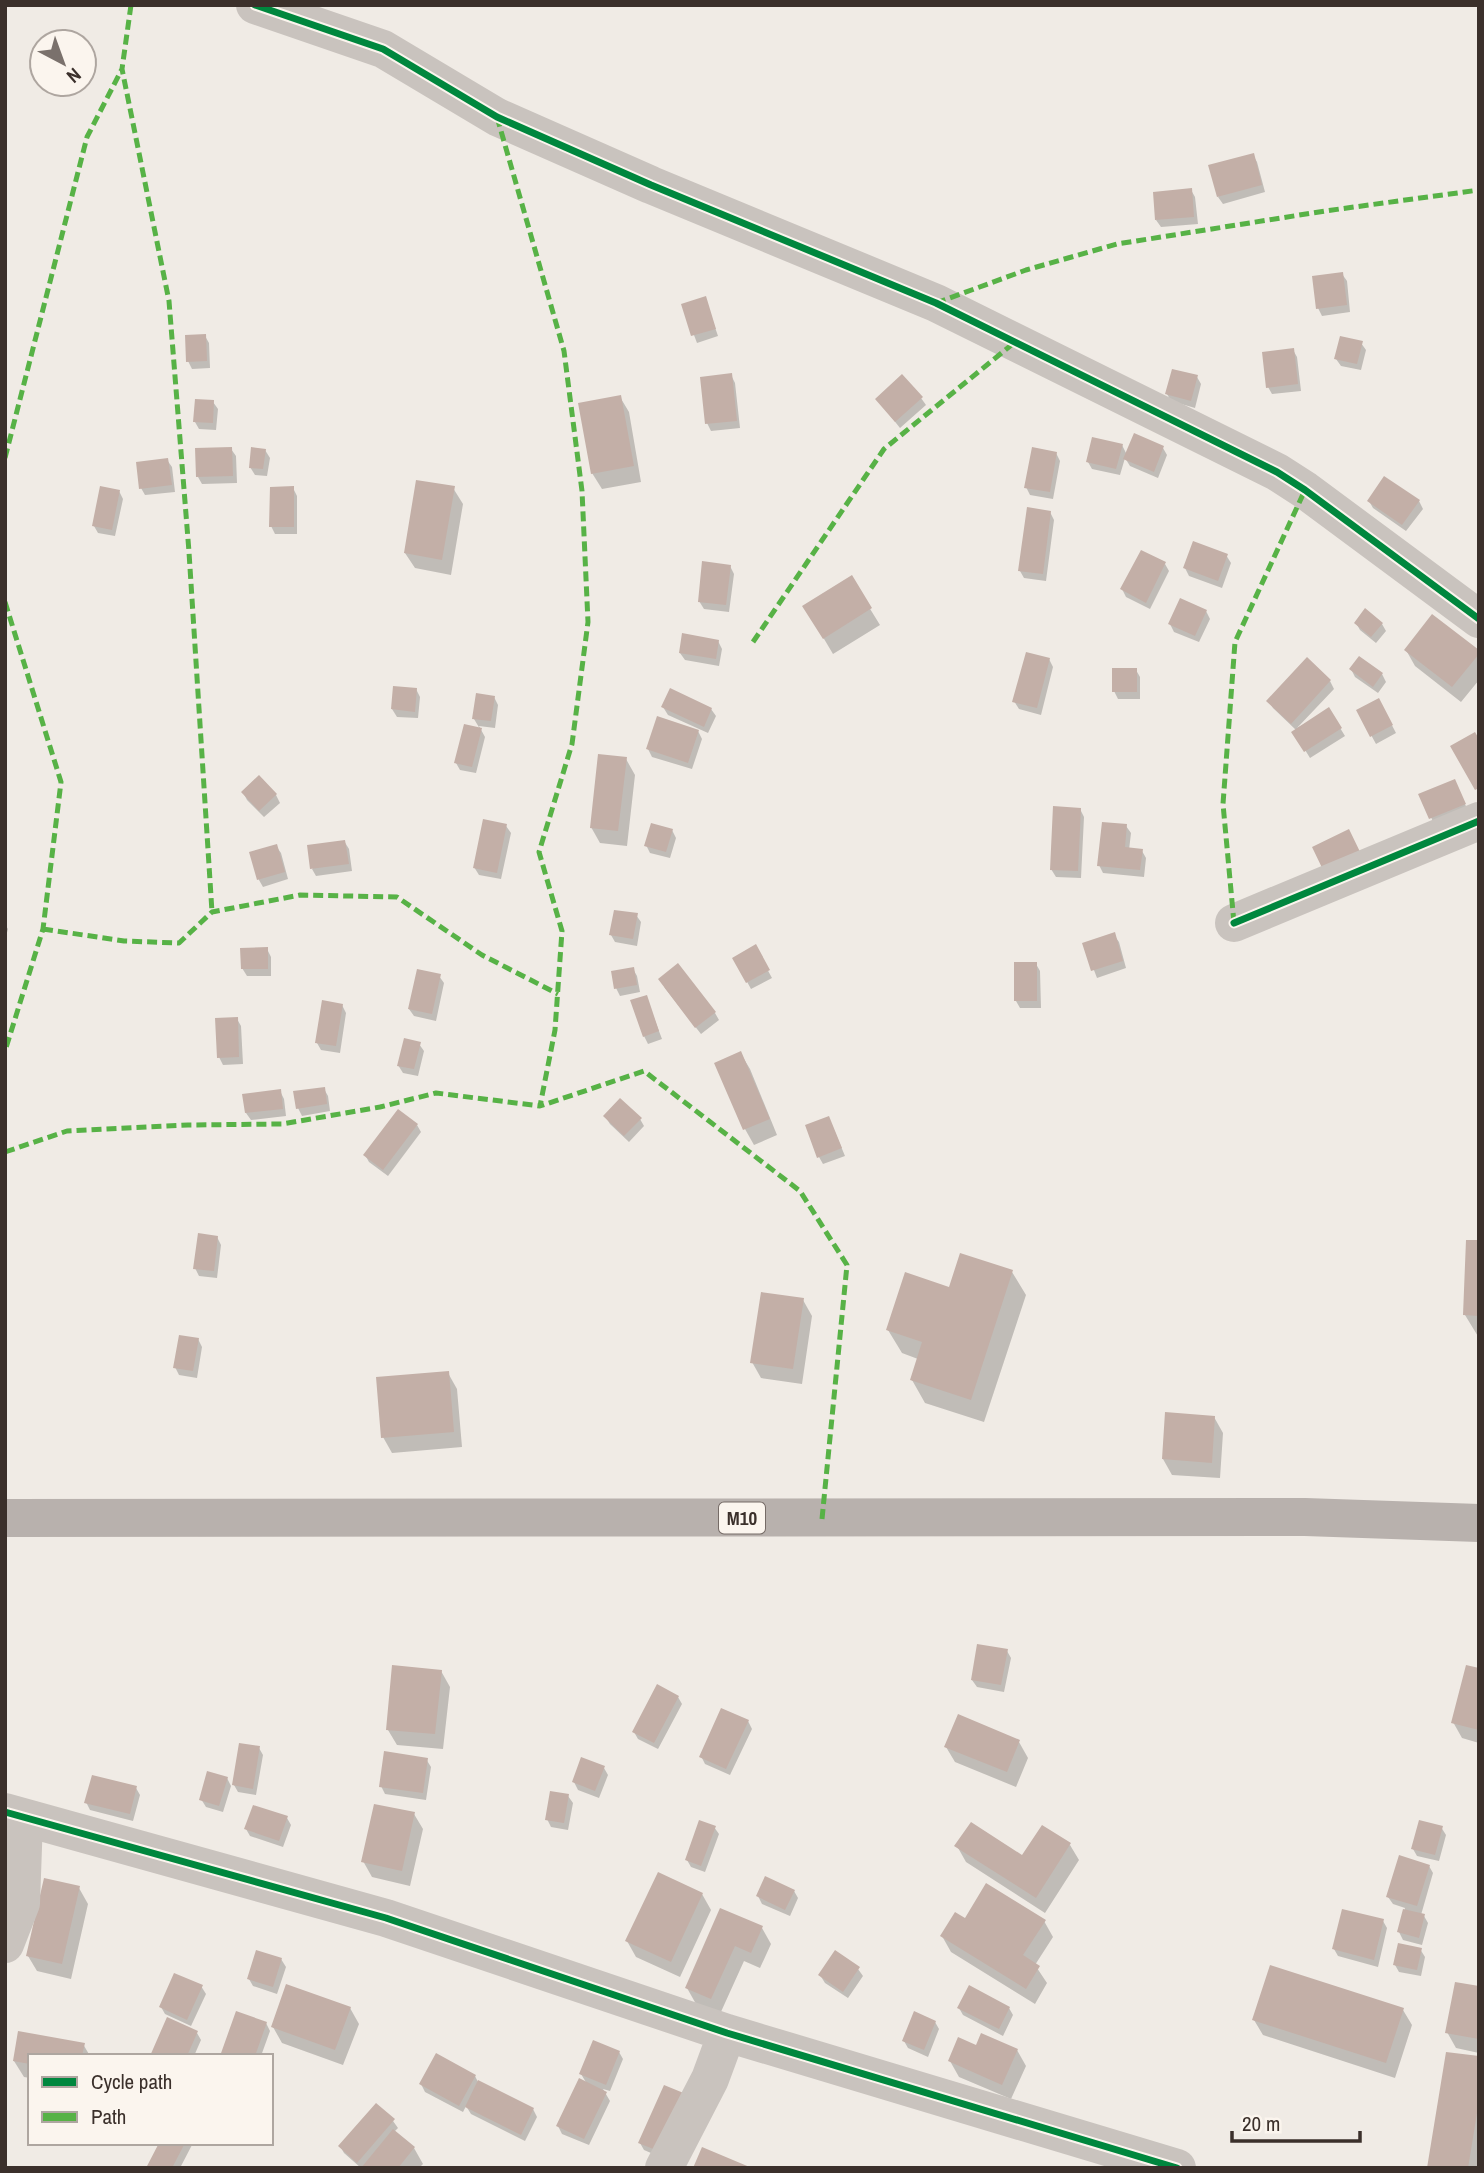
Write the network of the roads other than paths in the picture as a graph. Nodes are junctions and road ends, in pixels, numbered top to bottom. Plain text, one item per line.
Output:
1 (255, 5) edge
2 (1479, 620) edge
3 (1479, 821) edge
4 (1234, 923) dead end
5 (5, 1518) edge
6 (1479, 1523) edge
7 (15, 1815) edge
8 (5, 1944) edge
9 (727, 2033) junction
10 (664, 2168) edge
11 (1177, 2168) edge

1 - 2 street
3 - 4 street
5 - 6 main road, M10
7 - 8 street
7 - 9 street
9 - 10 street
9 - 11 street

